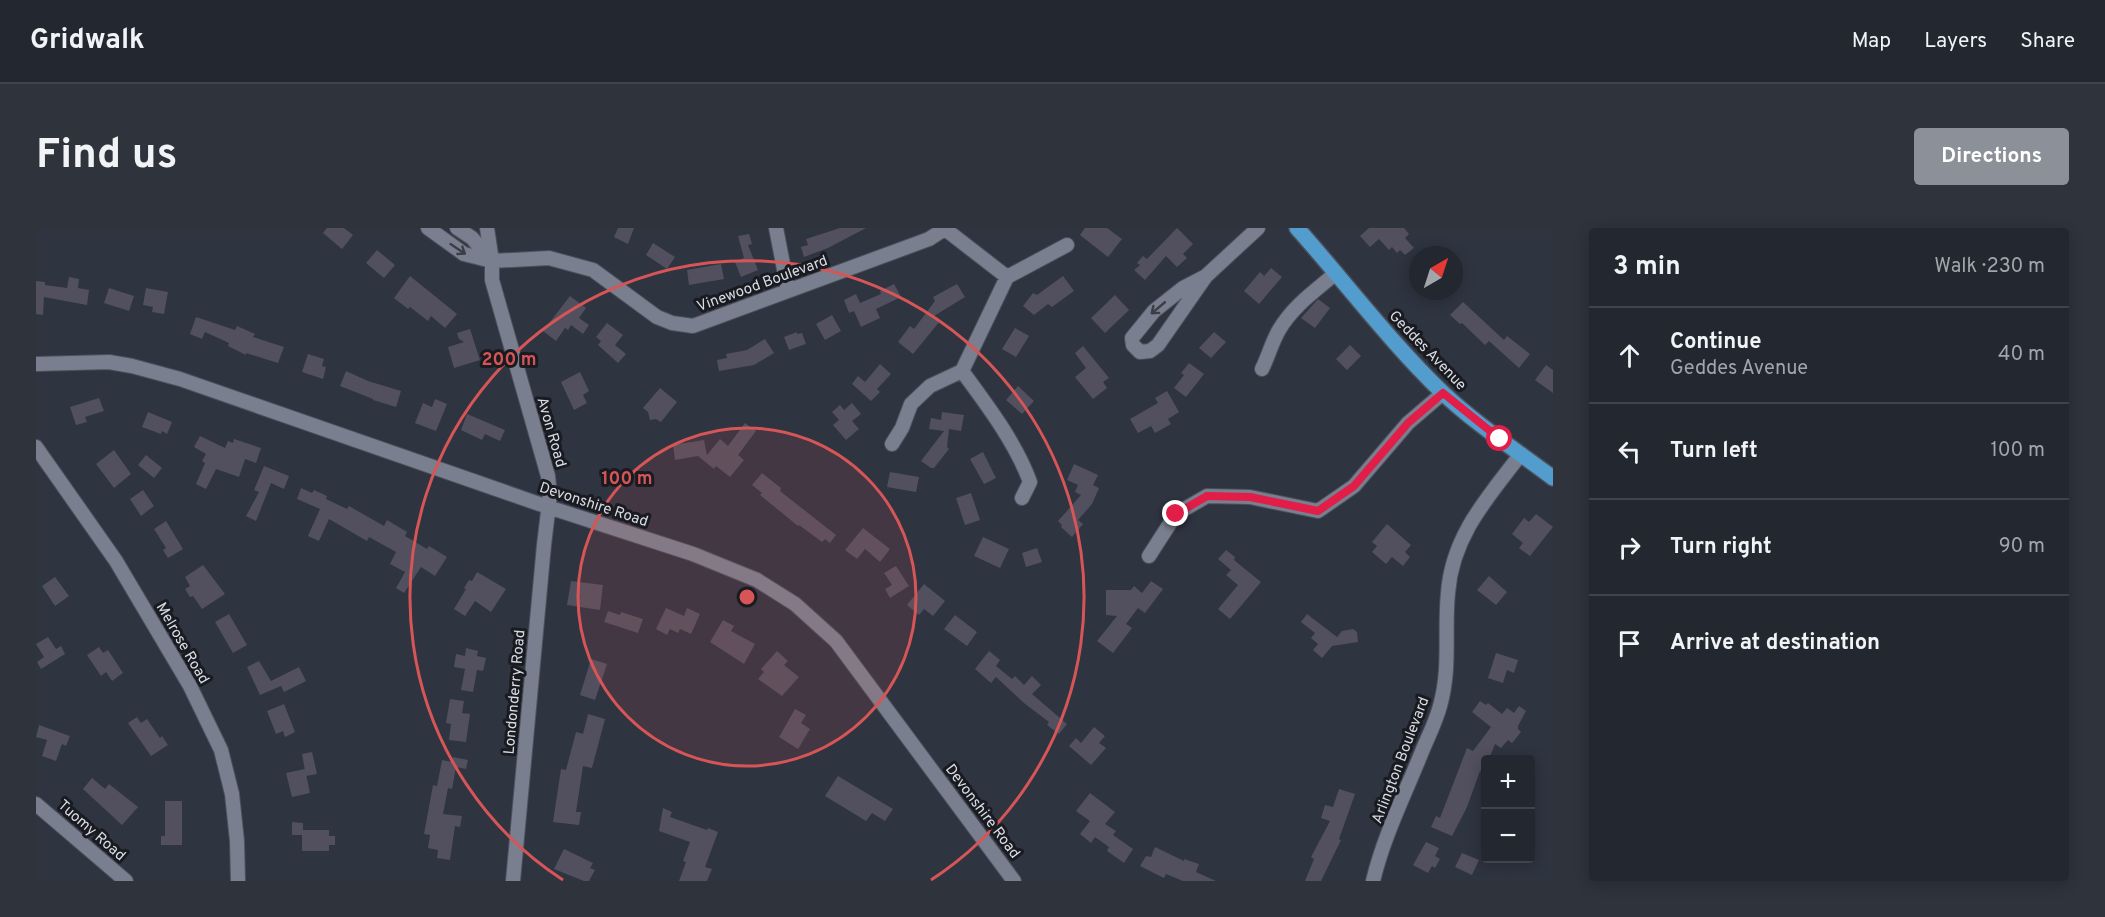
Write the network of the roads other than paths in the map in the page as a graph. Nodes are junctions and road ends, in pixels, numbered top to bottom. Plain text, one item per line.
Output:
1 (428, 228) edge
2 (457, 228) edge
3 (487, 228) edge
4 (776, 228) edge
5 (1258, 228) edge
6 (1297, 228) edge
7 (945, 229) edge
8 (1067, 245) dead end
9 (492, 261) junction
10 (1336, 273) junction
11 (1206, 276) junction
12 (1006, 277) junction
13 (788, 291) junction
14 (36, 364) edge
15 (1262, 369) dead end
16 (962, 371) junction
17 (1443, 393) junction
18 (892, 444) dead end
19 (36, 447) edge
20 (1521, 454) junction
21 (1553, 477) edge
22 (1022, 498) dead end
23 (548, 507) junction
24 (1149, 556) dead end
25 (36, 804) edge
26 (126, 881) edge
27 (238, 881) edge
28 (513, 881) edge
29 (1014, 881) edge
30 (1373, 881) edge

1 -> 9 street, Vinewood Boulevard
2 - 9 street
3 - 9 street, Avon Road
4 - 13 street
5 - 11 street
6 - 10 main road, Geddes Avenue
7 - 12 street
7 - 13 street, Vinewood Boulevard
8 - 12 street
9 - 13 street, Vinewood Boulevard
9 - 23 street, Avon Road
10 - 15 street
10 - 17 main road, Geddes Avenue
11 -> 11 street
12 - 16 street
14 - 23 street, Devonshire Road
16 - 18 street
16 - 22 street
17 - 20 main road, Geddes Avenue
17 - 24 street
19 - 27 street, Melrose Road
20 - 21 main road, Geddes Avenue
20 - 30 street, Arlington Boulevard
23 - 28 street, Londonderry Road
23 - 29 street, Devonshire Road
25 - 26 street, Tuomy Road

